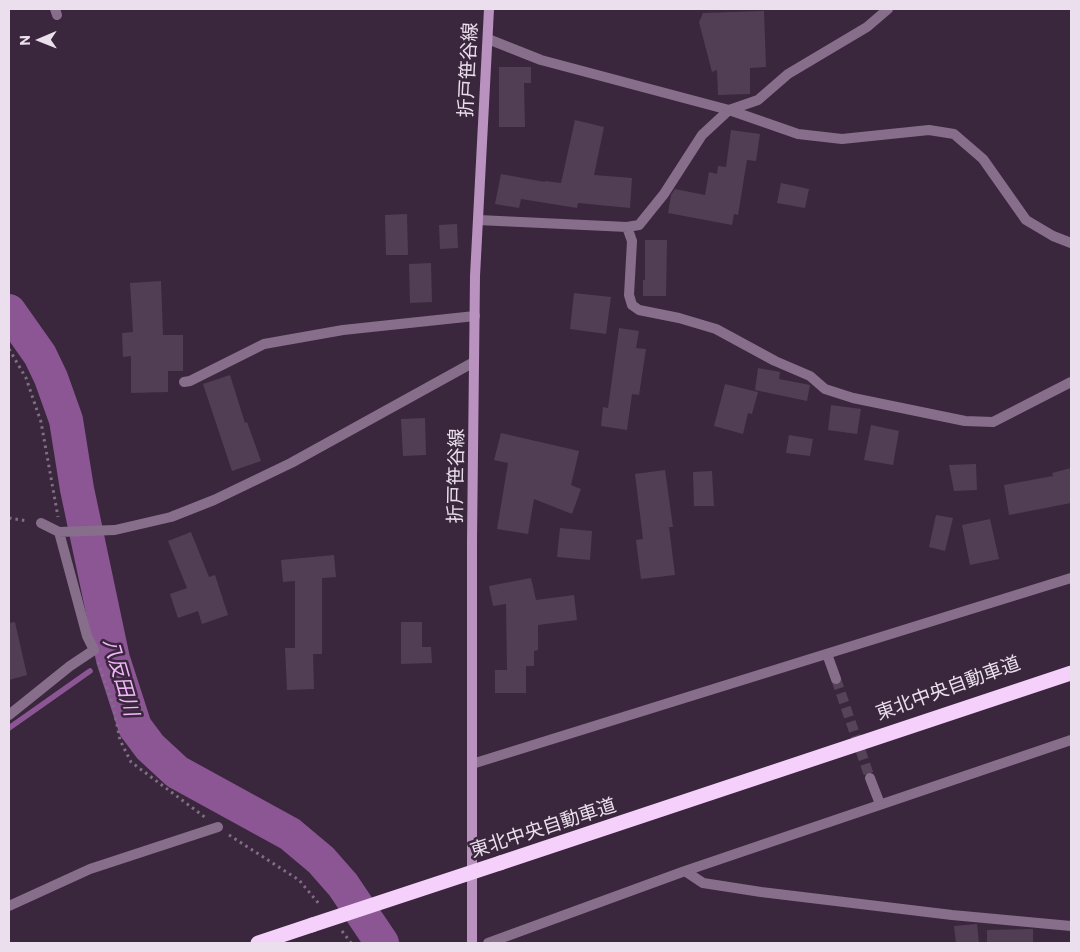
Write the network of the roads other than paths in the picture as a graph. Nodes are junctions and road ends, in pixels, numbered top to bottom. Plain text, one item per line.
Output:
1 (489, 9) edge
2 (888, 9) edge
3 (488, 39) junction
4 (729, 110) junction
5 (478, 220) junction
6 (627, 227) junction
7 (1071, 243) edge
8 (474, 316) junction
9 (474, 362) junction
10 (184, 382) dead end
11 (1071, 382) edge
12 (42, 523) dead end
13 (59, 532) junction
14 (1071, 578) edge
15 (827, 654) junction
16 (1071, 664) edge
17 (1071, 674) edge
18 (836, 679) tunnel mouth
19 (9, 715) edge
20 (1071, 740) edge
21 (840, 750) junction
22 (472, 764) junction
23 (870, 778) tunnel mouth
24 (880, 804) junction
25 (218, 827) road end
26 (685, 871) junction
27 (9, 906) edge
28 (1071, 926) edge
29 (258, 943) edge
30 (472, 943) edge
31 (488, 943) edge

1 - 3 main road, 折戸笹谷線
2 - 4 street
3 - 4 street
3 - 5 main road, 折戸笹谷線
4 - 6 street
4 - 7 street
5 - 6 street
5 - 8 main road, 折戸笹谷線
6 - 11 street
8 - 9 main road, 折戸笹谷線
8 - 10 street
9 - 13 street
9 - 22 main road, 折戸笹谷線
12 - 13 street
13 - 19 street
14 - 15 street
15 - 18 street
15 - 22 street
16 - 21 highway, 東北中央自動車道
17 - 21 highway, 東北中央自動車道
20 - 24 street
21 - 29 highway, 東北中央自動車道, bridge
22 - 30 main road, 折戸笹谷線
23 - 24 street
24 - 26 street
25 - 27 street
26 - 28 street
26 - 31 street

